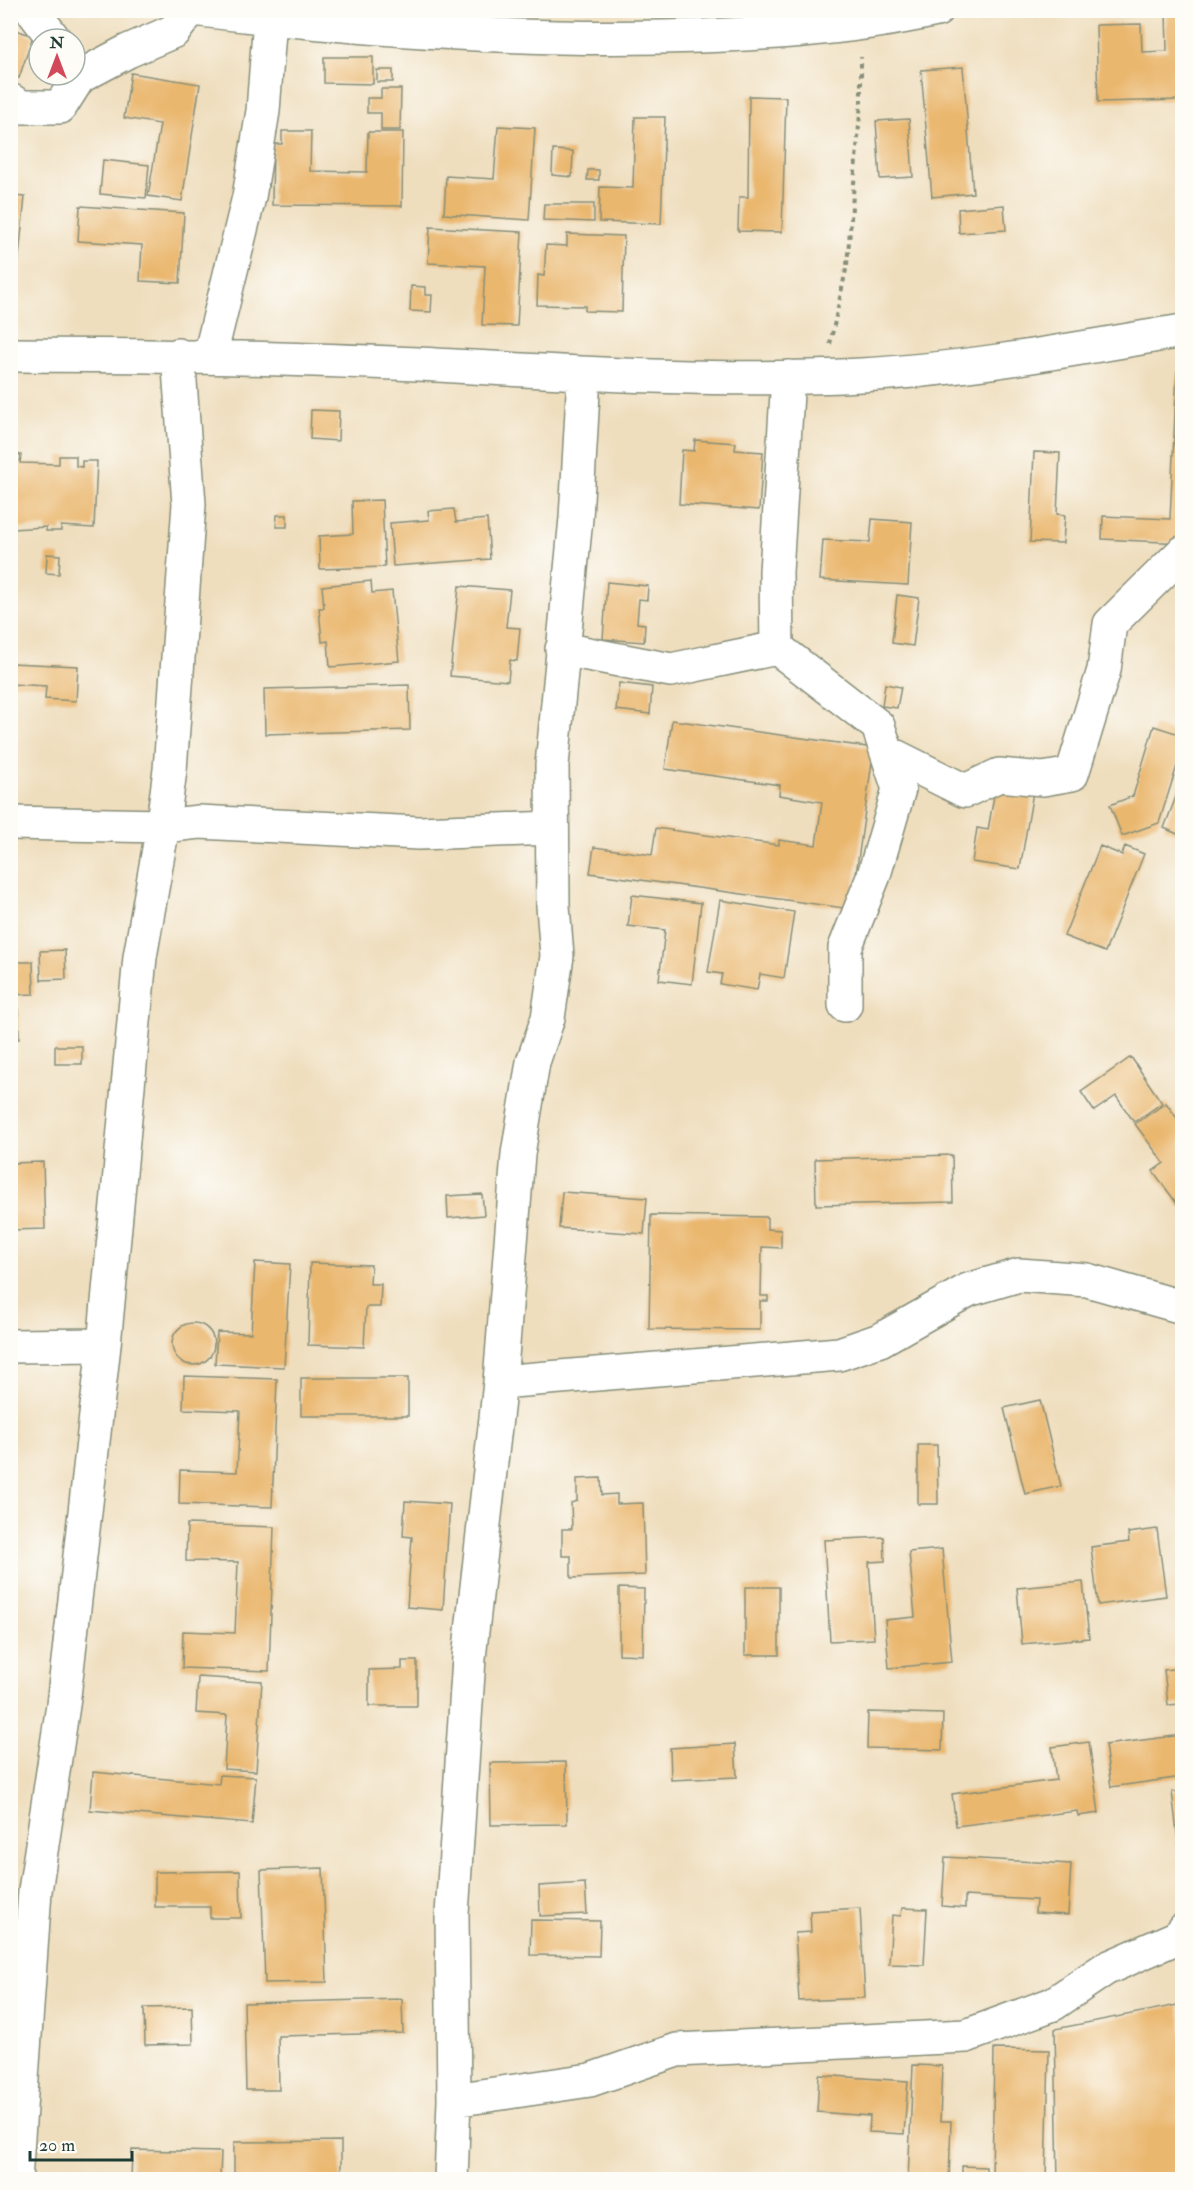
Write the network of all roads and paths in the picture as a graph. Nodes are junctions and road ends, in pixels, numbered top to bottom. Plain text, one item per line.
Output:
1 (32, 10) edge
2 (190, 10) edge
3 (201, 10) edge
4 (937, 10) edge
5 (270, 18) junction
6 (679, 23) edge
7 (862, 23) junction
8 (45, 27) edge
9 (87, 69) edge
10 (70, 87) edge
11 (10, 100) edge
12 (1182, 331) edge
13 (10, 355) edge
14 (178, 355) junction
15 (210, 356) junction
16 (584, 375) junction
17 (788, 377) junction
18 (823, 377) junction
19 (1182, 553) edge
20 (777, 648) junction
21 (562, 649) junction
22 (888, 756) junction
23 (10, 823) edge
24 (163, 826) junction
25 (552, 828) junction
26 (845, 1005) dead end
27 (1182, 1307) edge
28 (104, 1345) junction
29 (10, 1346) edge
30 (500, 1382) junction
31 (22, 1891) edge
32 (1181, 1940) edge
33 (454, 2100) junction
34 (15, 2180) edge
35 (451, 2180) edge

1 - 8 street
2 - 9 street
3 - 5 street
4 - 7 street
5 - 6 street
5 - 15 street
6 - 7 street
7 - 18 path
10 - 11 street
12 - 18 street
13 - 14 street
14 - 15 street
14 - 24 street
15 - 16 street
16 - 17 street
16 - 21 street
17 - 18 street
17 - 20 street
19 - 22 street
20 - 21 street
20 - 22 street
21 - 25 street
22 - 26 street
23 - 24 street
24 - 25 street
24 - 28 street
25 - 30 street
27 - 30 street
28 - 29 street
28 - 31 street
30 - 33 street
31 - 34 street
32 - 33 street
33 - 35 street

